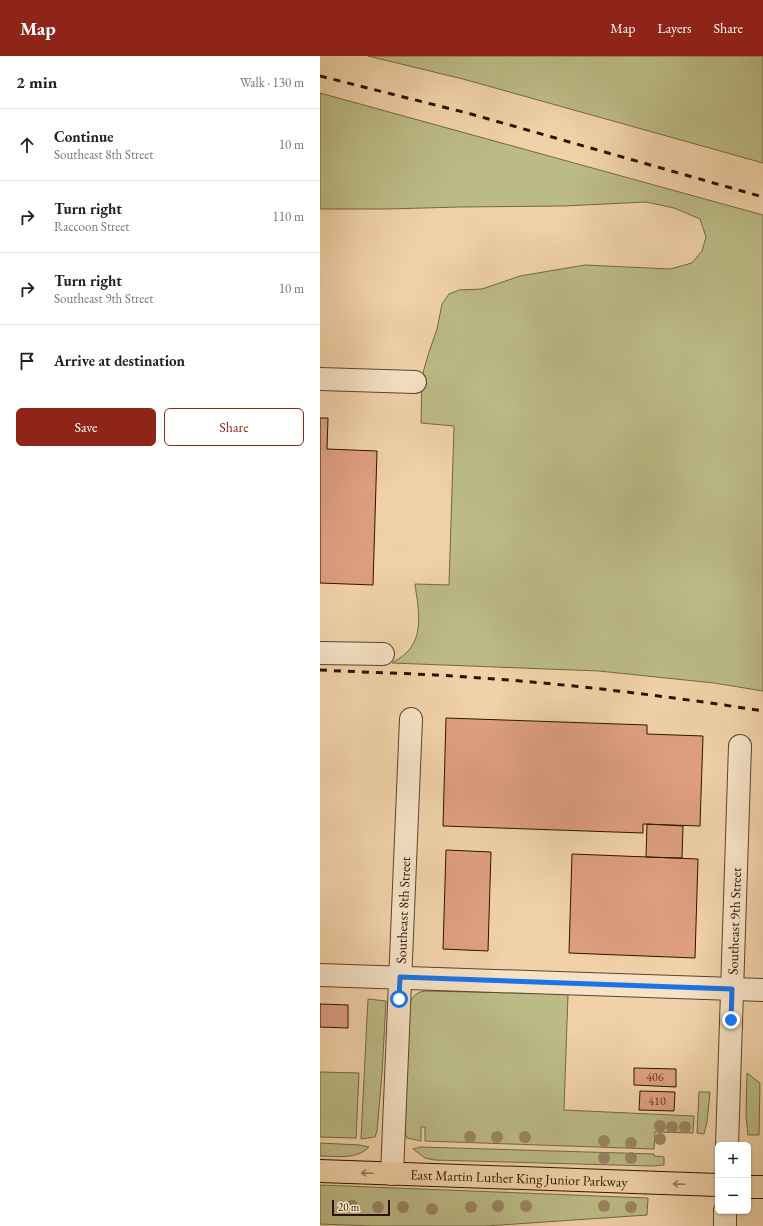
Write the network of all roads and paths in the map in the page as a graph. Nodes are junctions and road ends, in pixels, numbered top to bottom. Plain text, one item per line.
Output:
1 (320, 379) edge
2 (415, 382) dead end
3 (320, 652) edge
4 (383, 654) dead end
5 (411, 719) dead end
6 (740, 746) dead end
7 (320, 975) edge
8 (400, 977) junction
9 (732, 989) junction
10 (763, 990) edge
11 (727, 1142) edge
12 (320, 1171) edge
13 (392, 1174) junction
14 (715, 1186) edge
15 (751, 1187) edge
16 (763, 1187) edge
17 (725, 1214) edge
18 (724, 1226) edge

1 - 2 street
3 - 4 street
5 - 8 street, Southeast 8th Street
6 - 9 street, Southeast 9th Street
7 - 8 street
8 - 9 street
8 - 13 street, Southeast 8th Street
9 - 10 street
9 - 11 street, Southeast 9th Street
13 -> 12 main road, East Martin Luther King Junior Parkway
14 -> 13 main road, East Martin Luther King Junior Parkway
15 - 16 main road
17 - 18 street

